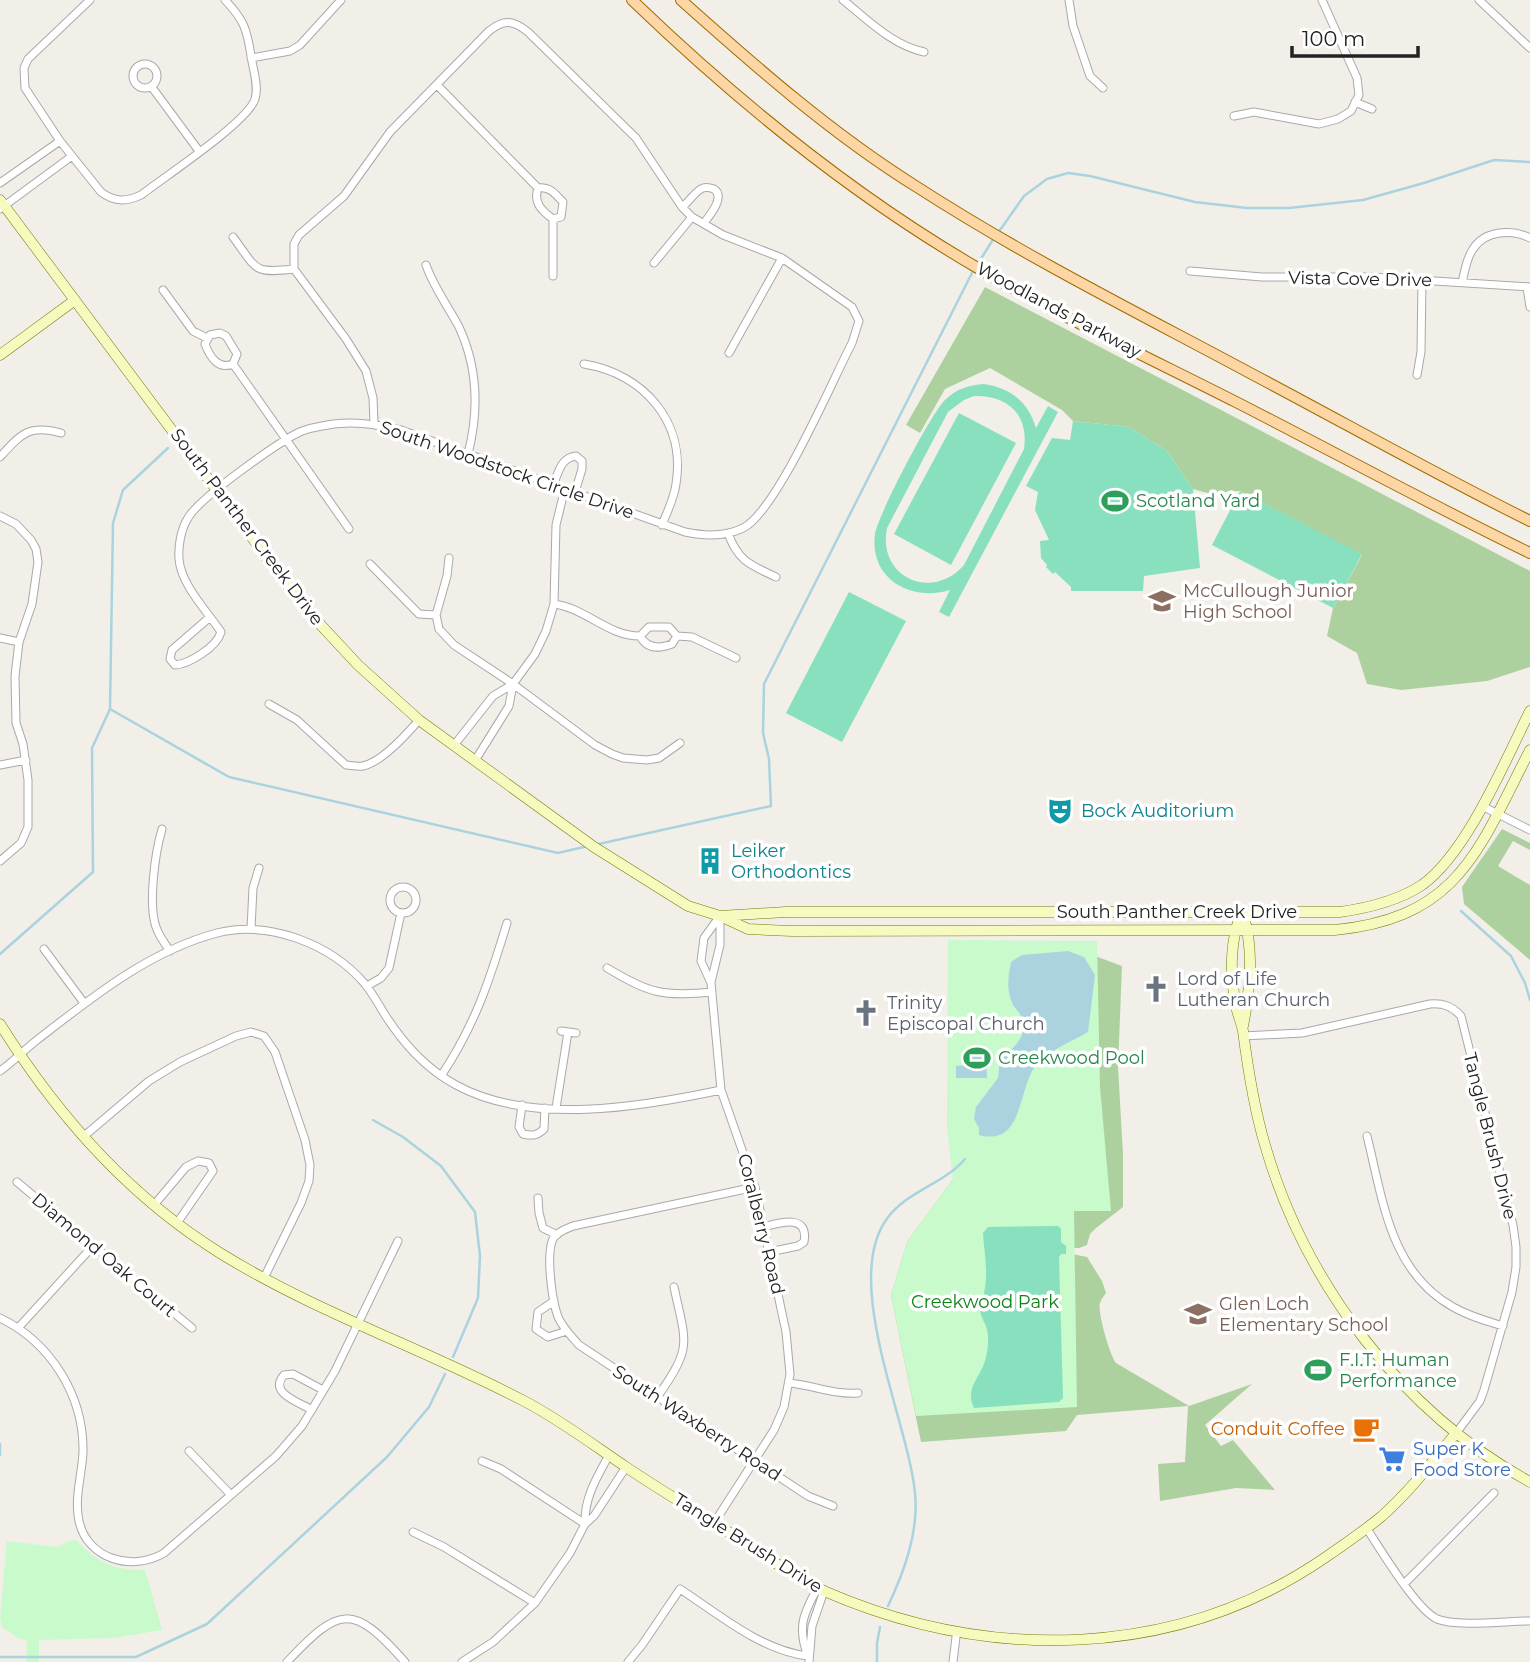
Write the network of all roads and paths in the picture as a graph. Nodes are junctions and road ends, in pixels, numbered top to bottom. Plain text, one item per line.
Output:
1 (90, 0) edge
2 (225, 0) edge
3 (341, 0) edge
4 (632, 0) edge
5 (681, 0) edge
6 (843, 0) edge
7 (1069, 0) edge
8 (1322, 0) edge
9 (1479, 0) edge
10 (1530, 48) edge
11 (924, 52) dead end
12 (251, 58) junction
13 (437, 85) junction
14 (150, 86) dead end
15 (1103, 88) dead end
16 (1355, 103) junction
17 (1372, 109) dead end
18 (1234, 116) dead end
19 (61, 141) junction
20 (199, 151) junction
21 (72, 156) junction
22 (0, 183) edge
23 (537, 188) junction
24 (1, 205) edge
25 (682, 207) junction
26 (692, 217) junction
27 (553, 219) junction
28 (704, 223) junction
29 (233, 237) dead end
30 (1530, 238) edge
31 (782, 258) junction
32 (654, 263) dead end
33 (426, 265) dead end
34 (294, 269) junction
35 (1190, 271) dead end
36 (553, 276) dead end
37 (1422, 279) junction
38 (1462, 282) junction
39 (1528, 287) edge
40 (163, 290) dead end
41 (75, 300) junction
42 (1530, 307) edge
43 (207, 338) junction
44 (729, 353) dead end
45 (0, 355) edge
46 (233, 364) junction
47 (584, 364) dead end
48 (1417, 375) dead end
49 (374, 423) junction
50 (61, 433) dead end
51 (287, 440) junction
52 (468, 454) junction
53 (0, 457) edge
54 (554, 484) junction
55 (565, 488) junction
56 (217, 489) junction
57 (575, 492) junction
58 (0, 516) edge
59 (1530, 521) edge
60 (662, 526) junction
61 (349, 529) dead end
62 (728, 533) junction
63 (1530, 553) edge
64 (449, 558) dead end
65 (370, 564) dead end
66 (776, 578) dead end
67 (554, 604) junction
68 (436, 615) junction
69 (210, 617) junction
70 (677, 635) junction
71 (640, 636) junction
72 (0, 638) edge
73 (19, 642) junction
74 (736, 657) dead end
75 (513, 684) junction
76 (269, 704) dead end
77 (1530, 711) edge
78 (419, 720) junction
79 (680, 743) dead end
80 (455, 744) junction
81 (1530, 750) edge
82 (476, 759) junction
83 (26, 760) junction
84 (0, 765) edge
85 (1482, 806) junction
86 (1499, 814) junction
87 (162, 829) dead end
88 (1530, 830) edge
89 (0, 861) edge
90 (259, 868) dead end
91 (1241, 912) junction
92 (401, 913) dead end
93 (720, 916) junction
94 (507, 923) dead end
95 (251, 929) junction
96 (1233, 930) junction
97 (1248, 930) junction
98 (44, 949) dead end
99 (170, 951) junction
100 (607, 968) dead end
101 (367, 986) junction
102 (711, 987) junction
103 (84, 1003) junction
104 (0, 1024) edge
105 (568, 1032) dead end
106 (1243, 1033) junction
107 (19, 1054) junction
108 (0, 1071) edge
109 (441, 1076) junction
110 (721, 1090) junction
111 (522, 1105) junction
112 (545, 1108) junction
113 (556, 1108) junction
114 (1367, 1136) dead end
115 (83, 1137) junction
116 (17, 1182) dead end
117 (755, 1187) junction
118 (538, 1198) dead end
119 (154, 1205) junction
120 (177, 1223) junction
121 (763, 1227) junction
122 (557, 1235) junction
123 (398, 1241) dead end
124 (92, 1247) junction
125 (769, 1252) junction
126 (264, 1278) junction
127 (674, 1287) dead end
128 (554, 1301) junction
129 (0, 1318) edge
130 (357, 1322) junction
131 (1503, 1326) junction
132 (19, 1327) junction
133 (192, 1328) dead end
134 (567, 1331) junction
135 (789, 1383) junction
136 (323, 1390) junction
137 (858, 1393) dead end
138 (658, 1396) junction
139 (312, 1410) junction
140 (1457, 1432) junction
141 (189, 1451) dead end
142 (609, 1455) junction
143 (482, 1461) dead end
144 (754, 1461) junction
145 (626, 1467) junction
146 (1530, 1482) edge
147 (1494, 1493) dead end
148 (231, 1495) junction
149 (833, 1506) dead end
150 (714, 1523) junction
151 (585, 1524) junction
152 (1367, 1529) junction
153 (413, 1532) dead end
154 (1405, 1583) junction
155 (821, 1589) junction
156 (535, 1603) junction
157 (1530, 1621) edge
158 (956, 1637) junction
159 (809, 1659) edge
160 (287, 1662) edge
161 (405, 1662) edge
162 (462, 1662) edge
163 (628, 1662) edge
164 (953, 1662) edge

1 - 19 street
2 - 12 street
3 - 12 street
4 - 63 main road, Woodlands Parkway
5 - 59 main road, Woodlands Parkway
6 - 11 street
7 - 15 street
8 - 16 street
9 - 10 street
12 - 20 street
13 - 23 street
13 - 25 street
13 - 34 street
14 - 20 street
16 - 17 street
16 - 18 street
19 - 21 street
19 - 22 street
20 - 21 street
21 - 24 street
23 - 27 street
23 - 27 street
24 - 41 street, South Panther Creek Drive
25 - 26 street
25 - 28 street
26 - 28 street
26 - 32 street
27 - 36 street
28 - 31 street
29 - 34 street
30 - 38 street
31 - 44 street
31 - 62 street, South Woodstock Circle Drive
33 - 52 street
34 - 49 street
35 - 37 street, Vista Cove Drive
37 - 38 street, Vista Cove Drive
37 - 48 street
38 - 39 street, Vista Cove Drive
39 - 42 street
40 - 43 street
41 - 45 street
41 - 56 street, South Panther Creek Drive
43 - 46 street
43 - 46 street
46 - 51 street
47 - 60 street
49 - 51 street, South Woodstock Circle Drive
49 - 52 street, South Woodstock Circle Drive
50 - 53 street
51 - 56 street, South Woodstock Circle Drive
51 - 61 street
52 - 54 street, South Woodstock Circle Drive
54 - 55 street, South Woodstock Circle Drive
54 - 57 street
55 - 57 street, South Woodstock Circle Drive
55 - 67 street
56 - 69 street, South Woodstock Circle Drive
56 - 78 street, South Panther Creek Drive
57 - 60 street, South Woodstock Circle Drive
58 - 73 street
60 - 62 street, South Woodstock Circle Drive
62 - 66 street
64 - 68 street
65 - 68 street
67 - 71 street
67 - 75 street
68 - 75 street
69 - 69 street
70 - 71 street
70 - 71 street
70 - 74 street
72 - 73 street
73 - 83 street
75 - 79 street
75 - 80 street
75 - 82 street
76 - 78 street
77 - 85 street, South Panther Creek Drive
78 - 80 street, South Panther Creek Drive
80 - 82 street, South Panther Creek Drive
81 - 86 street, South Panther Creek Drive
82 - 93 street, South Panther Creek Drive
83 - 84 street
83 - 89 street
85 - 86 street
85 - 91 street, South Panther Creek Drive
86 - 88 street
86 - 97 street, South Panther Creek Drive
87 - 99 street
90 - 95 street
91 - 93 street, South Panther Creek Drive
91 - 96 street
91 - 97 street
92 - 101 street
93 - 96 street, South Panther Creek Drive
93 - 102 street, Coralberry Road
93 - 102 street, Coralberry Road
94 - 109 street
95 - 99 street
95 - 101 street
96 - 97 street, South Panther Creek Drive
96 - 106 street
97 - 106 street
98 - 103 street
99 - 103 street
100 - 102 street
101 - 109 street
102 - 110 street, Coralberry Road
103 - 107 street
104 - 107 street, Tangle Brush Drive
105 - 113 street
106 - 131 street, Tangle Brush Drive
106 - 140 street
107 - 108 street
107 - 115 street, Tangle Brush Drive
109 - 111 street
110 - 113 street
110 - 117 street, Coralberry Road
111 - 112 street
111 - 112 street
112 - 113 street
114 - 131 street
115 - 119 street, Tangle Brush Drive
115 - 126 street
116 - 124 street, Diamond Oak Court
117 - 121 street, Coralberry Road
117 - 122 street
118 - 122 street
119 - 120 street, Tangle Brush Drive
119 - 120 street
120 - 126 street, Tangle Brush Drive
121 - 125 street, Coralberry Road
121 - 125 street
122 - 128 street, South Waxberry Road
123 - 130 street
124 - 132 street
124 - 133 street, Diamond Oak Court
125 - 135 street, Coralberry Road
126 - 130 street, Tangle Brush Drive
127 - 138 street
128 - 134 street, South Waxberry Road
128 - 134 street
129 - 132 street
130 - 136 street
130 - 142 street, Tangle Brush Drive
131 - 140 street, Tangle Brush Drive
132 - 148 street
134 - 138 street, South Waxberry Road
135 - 137 street
135 - 144 street, Coralberry Road
136 - 139 street
136 - 139 street
138 - 144 street, South Waxberry Road
139 - 148 street
140 - 146 street
140 - 152 street, Tangle Brush Drive
141 - 148 street
142 - 145 street, Tangle Brush Drive
142 - 151 street
143 - 151 street
144 - 149 street, South Waxberry Road
144 - 150 street, Coralberry Road
145 - 150 street, Tangle Brush Drive
145 - 151 street
147 - 154 street
150 - 155 street, Tangle Brush Drive
151 - 156 street
152 - 154 street
152 - 158 street, Tangle Brush Drive
153 - 156 street
154 - 157 street
155 - 158 street, Tangle Brush Drive
155 - 159 street
156 - 162 street
158 - 164 street
159 - 163 street
160 - 161 street

